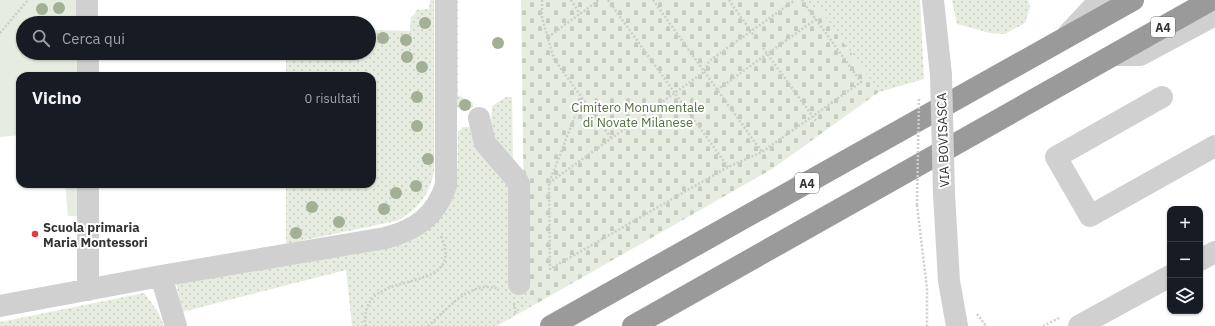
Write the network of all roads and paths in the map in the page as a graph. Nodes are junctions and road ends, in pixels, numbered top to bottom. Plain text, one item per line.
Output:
1 (28, 0) edge
2 (88, 0) edge
3 (446, 0) edge
4 (542, 0) edge
5 (571, 0) edge
6 (599, 0) edge
7 (608, 0) edge
8 (652, 0) edge
9 (729, 0) edge
10 (795, 0) edge
11 (802, 0) edge
12 (933, 0) edge
13 (1100, 0) edge
14 (1133, 0) edge
15 (1211, 0) edge
16 (594, 1) edge
17 (580, 14) junction
18 (1215, 15) edge
19 (88, 16) edge
20 (816, 19) junction
21 (751, 31) junction
22 (0, 33) edge
23 (548, 37) junction
24 (755, 37) dead end
25 (1062, 41) junction
26 (763, 48) dead end
27 (767, 54) junction
28 (1116, 55) junction
29 (88, 60) edge
30 (88, 72) edge
31 (704, 72) junction
32 (717, 90) junction
33 (675, 93) junction
34 (919, 97) dead end
35 (1162, 97) dead end
36 (582, 98) junction
37 (812, 116) junction
38 (479, 118) dead end
39 (816, 121) dead end
40 (611, 138) junction
41 (1215, 146) edge
42 (762, 152) junction
43 (728, 167) junction
44 (549, 183) junction
45 (88, 188) edge
46 (441, 236) dead end
47 (1215, 252) edge
48 (1203, 258) edge
49 (161, 276) junction
50 (1167, 278) edge
51 (949, 281) junction
52 (88, 290) junction
53 (511, 291) junction
54 (0, 306) edge
55 (975, 310) dead end
56 (516, 315) dead end
57 (1080, 325) edge
58 (176, 326) edge
59 (366, 326) edge
60 (428, 326) edge
61 (551, 326) edge
62 (633, 326) edge
63 (927, 326) edge
64 (940, 326) edge
65 (957, 326) edge
66 (986, 326) edge

1 - 22 path
2 - 19 street
3 - 49 street
4 - 23 path
5 - 17 path
6 - 16 path
7 - 33 path
8 - 31 path
9 - 21 path
10 - 21 path
11 - 20 path
12 - 51 street, VIA BOVISASCA, bridge
13 - 25 street
14 - 25 highway, A4
15 - 28 highway, A4
16 - 17 path
17 - 23 path
18 - 28 street
20 - 27 path
20 - 37 path
21 - 24 path
21 - 31 path
23 - 36 path
25 - 61 highway, A4
26 - 27 path
27 - 32 path
27 - 37 path
28 - 62 highway, A4
29 - 30 street
31 - 32 path
31 - 33 path
32 - 42 path
33 - 40 path
33 - 43 path
34 - 63 path, bridge
35 - 41 street
36 - 40 path
36 - 44 path
37 - 39 path
37 - 42 path
38 - 53 street
40 - 44 path
42 - 43 path
43 - 44 path
45 - 52 street
46 - 59 path
47 - 48 street
49 - 52 street
49 - 58 street
50 - 57 street
51 - 64 street, VIA BOVISASCA
51 - 65 street, VIA BOVISASCA
52 - 54 street
53 - 56 path
53 - 60 path
55 - 66 path

